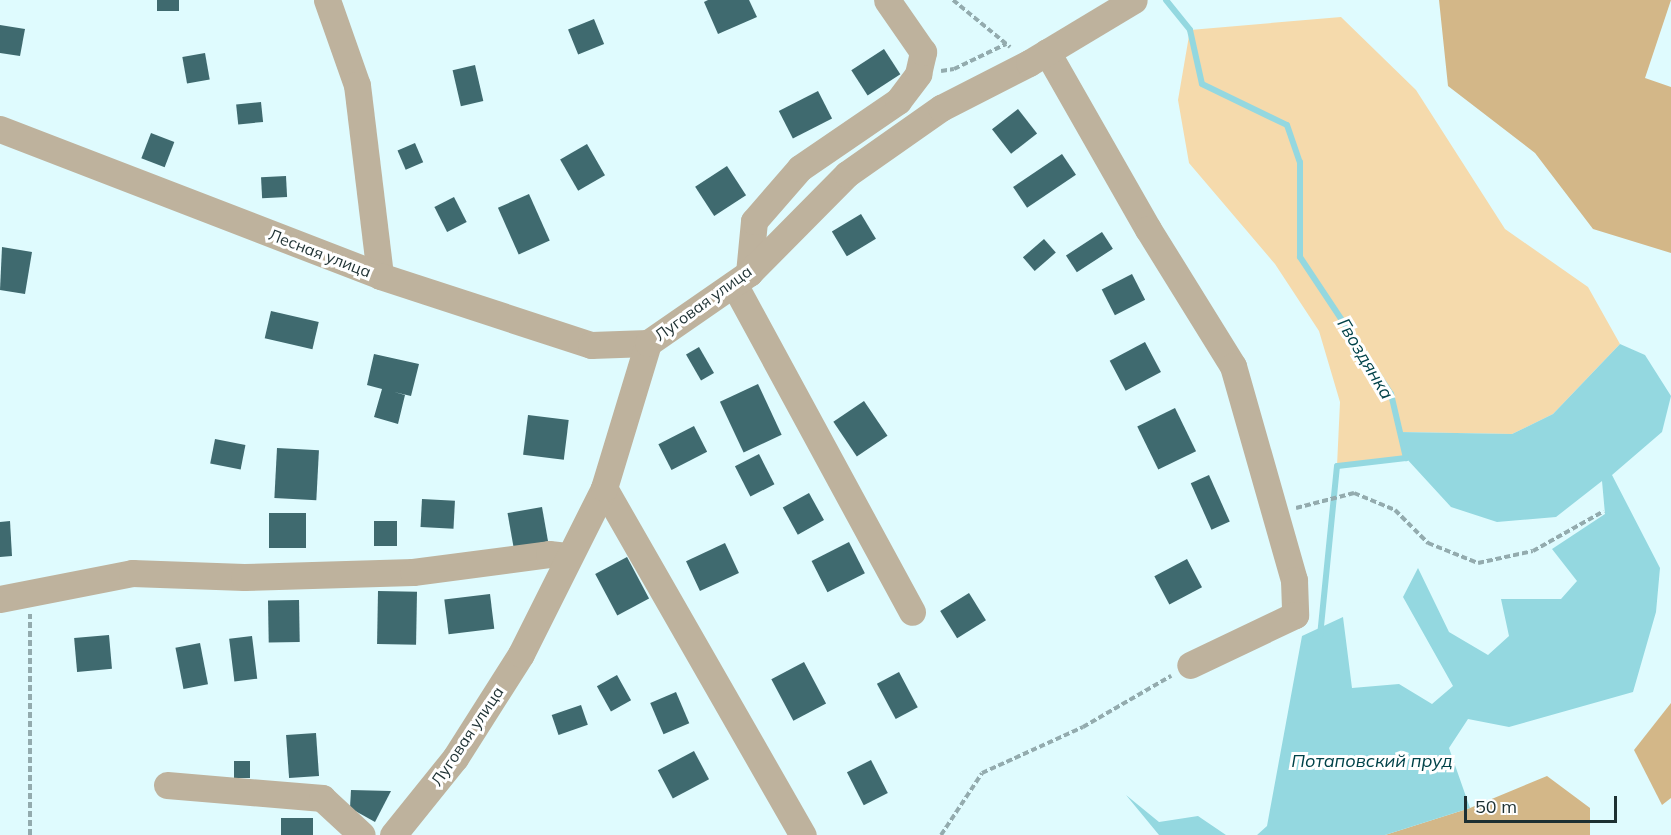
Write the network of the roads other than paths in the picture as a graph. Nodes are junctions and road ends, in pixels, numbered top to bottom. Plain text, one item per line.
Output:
1 (327, 0) edge
2 (887, 0) edge
3 (1129, 3) edge
4 (1038, 57) junction
5 (0, 129) edge
6 (380, 276) junction
7 (741, 278) junction
8 (648, 343) junction
9 (604, 488) junction
10 (567, 556) junction
11 (0, 599) edge
12 (912, 612) dead end
13 (1190, 665) road end
14 (167, 785) dead end
15 (362, 835) edge
16 (393, 835) edge
17 (803, 835) edge

1 - 6 street
2 - 7 street
3 - 4 street, Луговая улица
4 - 7 street, Луговая улица
4 - 13 street
5 - 6 street, Лесная улица
6 - 8 street, Лесная улица
7 - 8 street, Луговая улица
7 - 12 street
8 - 9 street, Луговая улица
9 - 10 street, Луговая улица
9 - 17 street
10 - 11 street
10 - 16 street, Луговая улица
14 - 15 street

